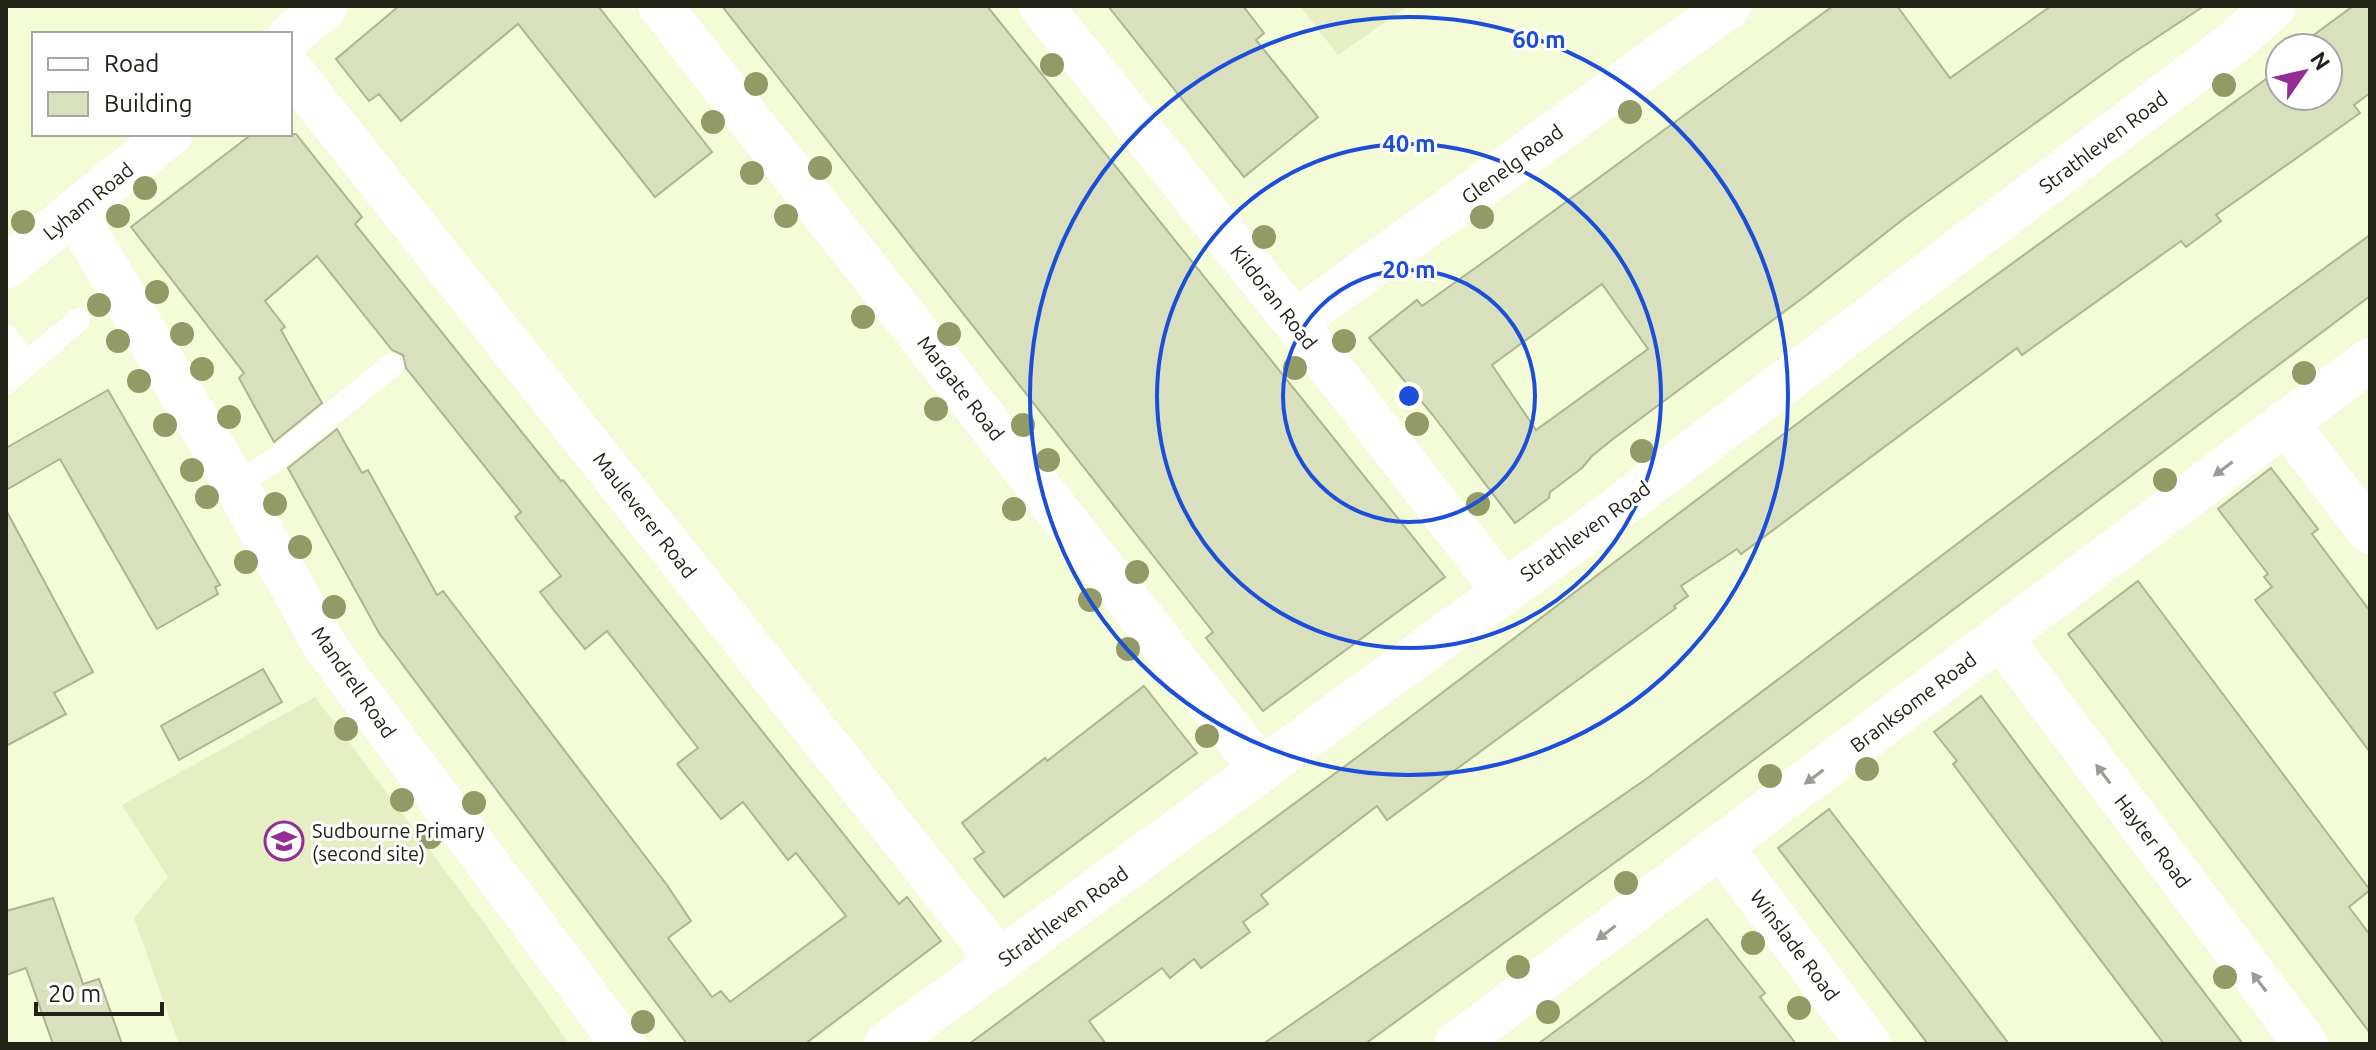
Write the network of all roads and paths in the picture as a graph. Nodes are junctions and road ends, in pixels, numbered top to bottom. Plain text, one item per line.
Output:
1 (326, 6) edge
2 (660, 6) edge
3 (1041, 6) edge
4 (1729, 6) edge
5 (2274, 6) edge
6 (292, 34) edge
7 (292, 72) edge
8 (168, 136) edge
9 (74, 212) junction
10 (6, 267) edge
11 (78, 320) dead end
12 (1295, 322) junction
13 (6, 336) edge
14 (2370, 360) edge
15 (26, 365) junction
16 (392, 365) dead end
17 (6, 382) edge
18 (2285, 422) junction
19 (236, 486) junction
20 (2370, 532) edge
21 (1504, 591) junction
22 (2000, 637) junction
23 (1262, 770) junction
24 (1721, 847) junction
25 (1000, 962) junction
26 (623, 1044) edge
27 (886, 1044) edge
28 (1456, 1044) edge
29 (1869, 1044) edge
30 (2306, 1044) edge

1 - 6 street
2 - 23 street, Margate Road
3 - 12 street, Kildoran Road
4 - 12 street, Glenelg Road
5 - 21 street, Strathleven Road
7 - 25 street, Mauleverer Road
8 - 9 street, Lyham Road
9 - 10 street, Lyham Road
9 - 19 street, Mandrell Road
11 - 15 lane
12 - 21 street, Kildoran Road
13 - 15 lane
14 - 18 street, Branksome Road
15 - 17 lane
16 - 19 lane
18 - 20 street
18 -> 22 street, Branksome Road
19 - 26 street, Mandrell Road
21 - 23 street, Strathleven Road
22 -> 24 street, Branksome Road
30 -> 22 street, Hayter Road
23 - 25 street, Strathleven Road
24 -> 28 street, Branksome Road
24 - 29 street, Winslade Road
25 - 27 street, Strathleven Road

